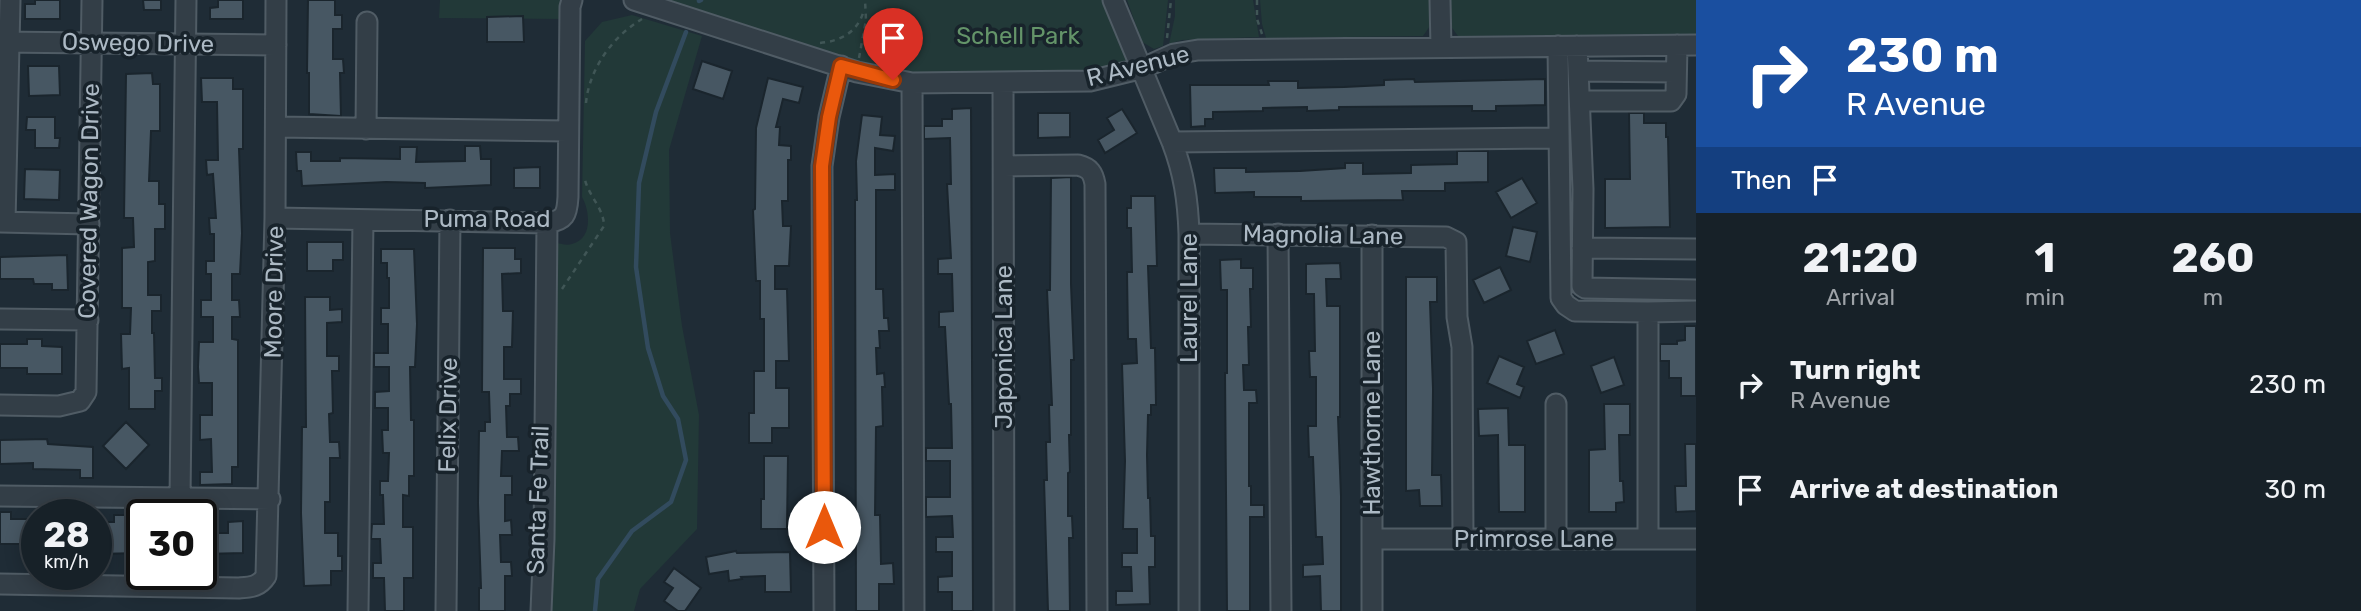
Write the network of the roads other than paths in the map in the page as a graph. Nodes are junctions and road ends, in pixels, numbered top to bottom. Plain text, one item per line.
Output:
1 (10, 0) edge
2 (92, 0) edge
3 (187, 0) edge
4 (276, 0) edge
5 (572, 0) edge
6 (634, 0) edge
7 (1113, 0) edge
8 (1440, 0) edge
9 (367, 22) dead end
10 (5, 42) edge
11 (91, 43) junction
12 (186, 44) junction
13 (276, 45) junction
14 (1686, 45) edge
15 (1567, 46) junction
16 (1441, 47) junction
17 (1143, 68) junction
18 (849, 69) junction
19 (1578, 71) junction
20 (1676, 72) junction
21 (1003, 82) junction
22 (912, 83) junction
23 (1580, 101) junction
24 (3, 127) edge
25 (276, 127) junction
26 (366, 129) junction
27 (568, 131) junction
28 (1559, 138) junction
29 (1172, 142) junction
30 (1004, 166) junction
31 (275, 218) junction
32 (363, 220) junction
33 (450, 220) junction
34 (2, 222) edge
35 (89, 223) junction
36 (547, 223) junction
37 (1189, 234) junction
38 (1278, 234) junction
39 (1372, 235) junction
40 (1582, 247) junction
41 (1696, 249) edge
42 (1696, 290) edge
43 (1696, 311) edge
44 (1648, 312) junction
45 (0, 319) edge
46 (88, 320) junction
47 (1556, 404) dead end
48 (0, 405) edge
49 (0, 496) edge
50 (180, 498) junction
51 (270, 499) junction
52 (1556, 538) junction
53 (1648, 538) junction
54 (1696, 538) edge
55 (1372, 539) junction
56 (1462, 539) junction
57 (0, 584) edge
58 (358, 611) edge
59 (446, 611) edge
60 (541, 611) edge
61 (824, 611) edge
62 (914, 611) edge
63 (1004, 611) edge
64 (1097, 611) edge
65 (1189, 611) edge
66 (1280, 611) edge
67 (1372, 611) edge

1 - 10 street
2 - 11 street, Covered Wagon Drive
3 - 12 street
4 - 13 street, Moore Drive
5 - 27 street, Puma Road
6 - 18 street, R Avenue
7 - 17 street, Laurel Lane
8 - 16 street
9 - 26 street
10 - 11 street, Oswego Drive
10 - 24 street
11 - 12 street, Oswego Drive
11 - 35 street, Covered Wagon Drive
12 - 13 street, Oswego Drive
12 - 50 street
13 - 25 street, Moore Drive
14 - 15 street, R Avenue
14 - 20 street
15 - 16 street, R Avenue
15 - 19 street
15 - 28 street
16 - 17 street, R Avenue
17 - 21 street, R Avenue
17 - 29 street, Laurel Lane
18 - 22 street, R Avenue
18 - 61 street
19 - 20 street
19 - 23 street
20 - 23 street
21 - 22 street, R Avenue
21 - 30 street, Japonica Lane
22 - 62 street
23 - 40 street
24 - 34 street
25 - 26 street
25 - 31 street, Moore Drive
26 - 27 street
27 - 36 street, Puma Road
28 - 29 street
28 - 44 street
29 - 37 street, Laurel Lane
30 - 63 street, Japonica Lane
30 - 64 street
31 - 32 street, Puma Road
31 - 51 street, Moore Drive
32 - 33 street, Puma Road
32 - 58 street
33 - 36 street, Puma Road
33 - 59 street, Felix Drive
34 - 35 street
35 - 46 street, Covered Wagon Drive
36 - 60 street
37 - 38 street, Magnolia Lane
37 - 65 street, Laurel Lane
38 - 39 street, Magnolia Lane
38 - 66 street
39 - 55 street, Hawthorne Lane
39 - 56 street, Magnolia Lane
40 - 41 street
40 - 42 street
43 - 44 street
44 - 53 street
45 - 46 street
46 - 48 street, Covered Wagon Drive
47 - 52 street
49 - 50 street
50 - 51 street
51 - 57 street, Moore Drive
52 - 53 street, Primrose Lane
52 - 56 street, Primrose Lane
53 - 54 street, Primrose Lane
55 - 56 street, Primrose Lane
55 - 67 street, Hawthorne Lane

